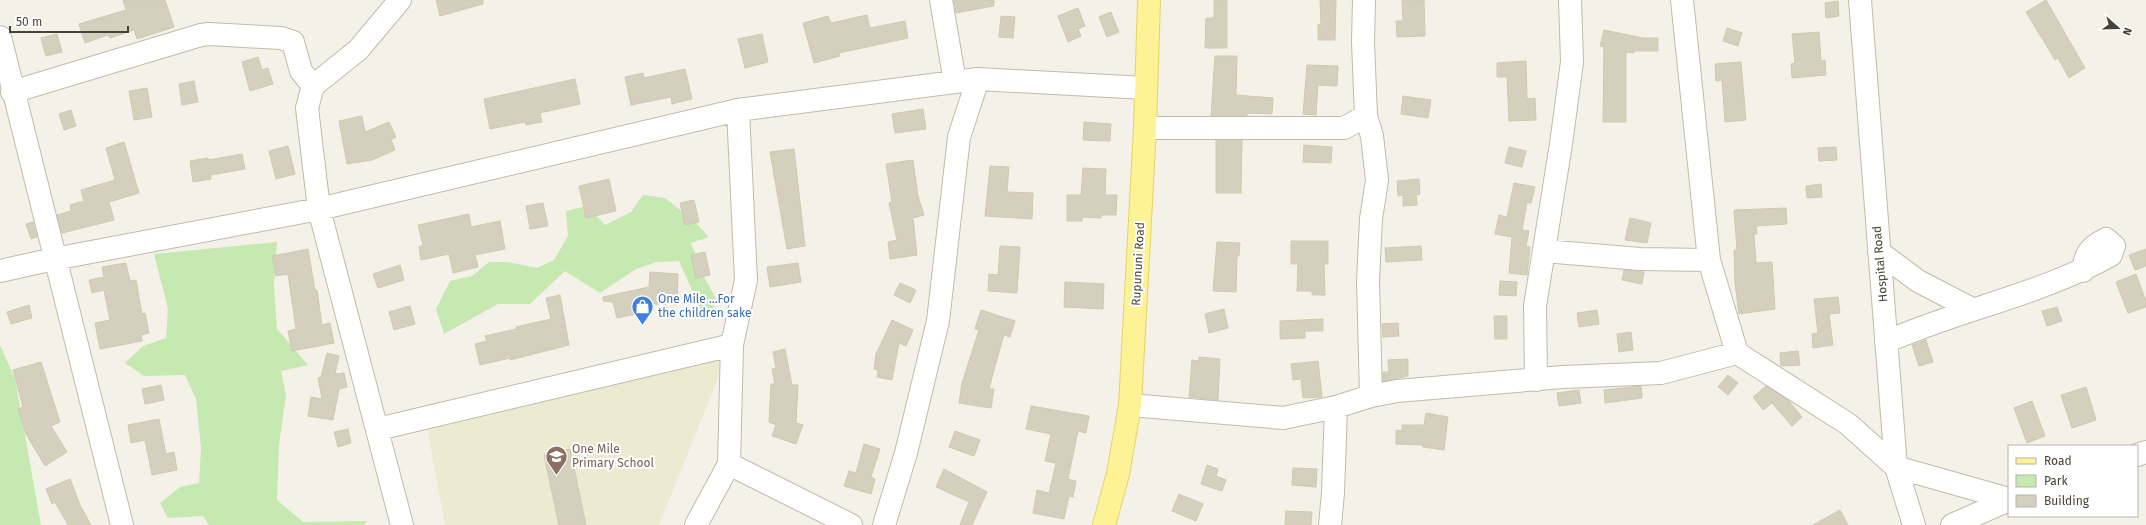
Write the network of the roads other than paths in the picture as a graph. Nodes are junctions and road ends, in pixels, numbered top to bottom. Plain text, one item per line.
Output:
1 (400, 0) edge
2 (941, 0) edge
3 (1149, 0) edge
4 (1364, 0) edge
5 (1570, 0) edge
6 (1682, 0) edge
7 (1860, 0) edge
8 (0, 36) edge
9 (978, 79) junction
10 (955, 82) junction
11 (313, 86) junction
12 (1146, 88) junction
13 (12, 92) junction
14 (738, 110) junction
15 (1366, 116) junction
16 (1145, 128) junction
17 (319, 209) junction
18 (1544, 251) junction
19 (1879, 252) junction
20 (54, 259) junction
21 (1709, 260) junction
22 (0, 271) edge
23 (2083, 271) dead end
24 (1972, 309) junction
25 (1886, 342) junction
26 (732, 345) junction
27 (1737, 353) junction
28 (1536, 380) junction
29 (1371, 396) junction
30 (1130, 405) junction
31 (1336, 408) junction
32 (378, 429) junction
33 (729, 464) junction
34 (1896, 467) junction
35 (2008, 499) edge
36 (2008, 499) edge
37 (122, 525) edge
38 (402, 525) edge
39 (696, 525) edge
40 (851, 525) edge
41 (884, 525) edge
42 (1104, 525) edge
43 (1330, 525) edge
44 (1914, 525) edge
45 (1952, 525) edge

1 - 11 street
2 - 10 street
3 - 12 main road, Rupununi Road
4 - 15 street
5 - 18 street
6 - 21 street
7 - 19 street, Hospital Road
8 - 13 street
9 - 10 street
9 - 12 street
9 - 41 street
10 - 14 street
11 - 13 street
11 - 17 street
12 - 16 main road, Rupununi Road
13 - 20 street
14 - 17 street
14 - 26 street
15 - 16 street
15 - 29 street
16 - 30 main road, Rupununi Road
17 - 20 street
17 - 32 street
18 - 21 street
18 - 28 street
19 - 24 street
19 - 25 street, Hospital Road
20 - 22 street
20 - 37 street
21 - 27 street
23 - 24 street
24 - 25 street
25 - 34 street, Hospital Road
26 - 32 street
26 - 33 street
27 - 28 street
27 - 34 street
28 - 29 street
29 - 31 street
30 - 31 street
30 - 42 main road, Rupununi Road
31 - 43 street
32 - 38 street
33 - 39 street
33 - 40 street
34 - 35 street
34 - 44 street, Hospital Road
36 - 45 street

